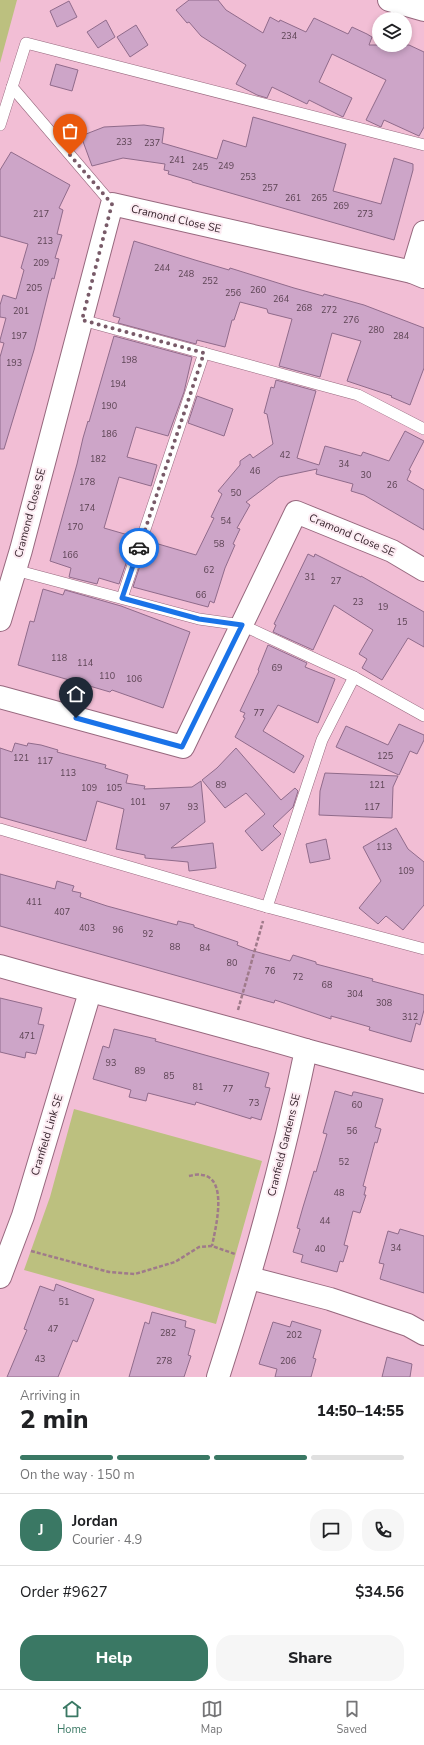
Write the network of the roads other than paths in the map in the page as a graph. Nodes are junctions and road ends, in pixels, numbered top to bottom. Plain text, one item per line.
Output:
1 (389, 0) edge
2 (424, 10) edge
3 (12, 87) junction
4 (0, 125) edge
5 (424, 145) edge
6 (112, 204) junction
7 (424, 232) edge
8 (418, 274) edge
9 (82, 320) junction
10 (204, 353) junction
11 (424, 429) edge
12 (15, 570) junction
13 (424, 570) edge
14 (122, 598) junction
15 (0, 620) edge
16 (242, 625) junction
17 (354, 677) junction
18 (0, 697) edge
19 (424, 716) edge
20 (0, 828) edge
21 (267, 907) junction
22 (424, 949) edge
23 (0, 966) edge
24 (90, 992) junction
25 (306, 1050) junction
26 (424, 1082) edge
27 (0, 1277) edge
28 (250, 1278) junction
29 (424, 1334) edge
30 (218, 1377) edge

1 - 2 street
3 - 4 lane
3 - 5 lane
3 - 6 lane
6 - 8 street, Cramond Close SE
6 - 9 street, Cramond Close SE
7 - 8 street
9 - 10 lane
9 - 12 street, Cramond Close SE
10 - 11 lane
10 - 14 lane
12 - 14 lane
12 - 15 street, Cramond Close SE
13 - 16 street, Cramond Close SE
14 - 16 lane
16 - 17 lane
16 - 18 street, Cramond Close SE
17 - 19 lane
17 - 21 lane
20 - 21 lane
21 - 22 lane
23 - 24 street
24 - 25 street
24 - 27 street, Cranfield Link SE
25 - 26 street
25 - 28 street, Cranfield Gardens SE
28 - 29 street
28 - 30 street, Cranfield Gardens SE

